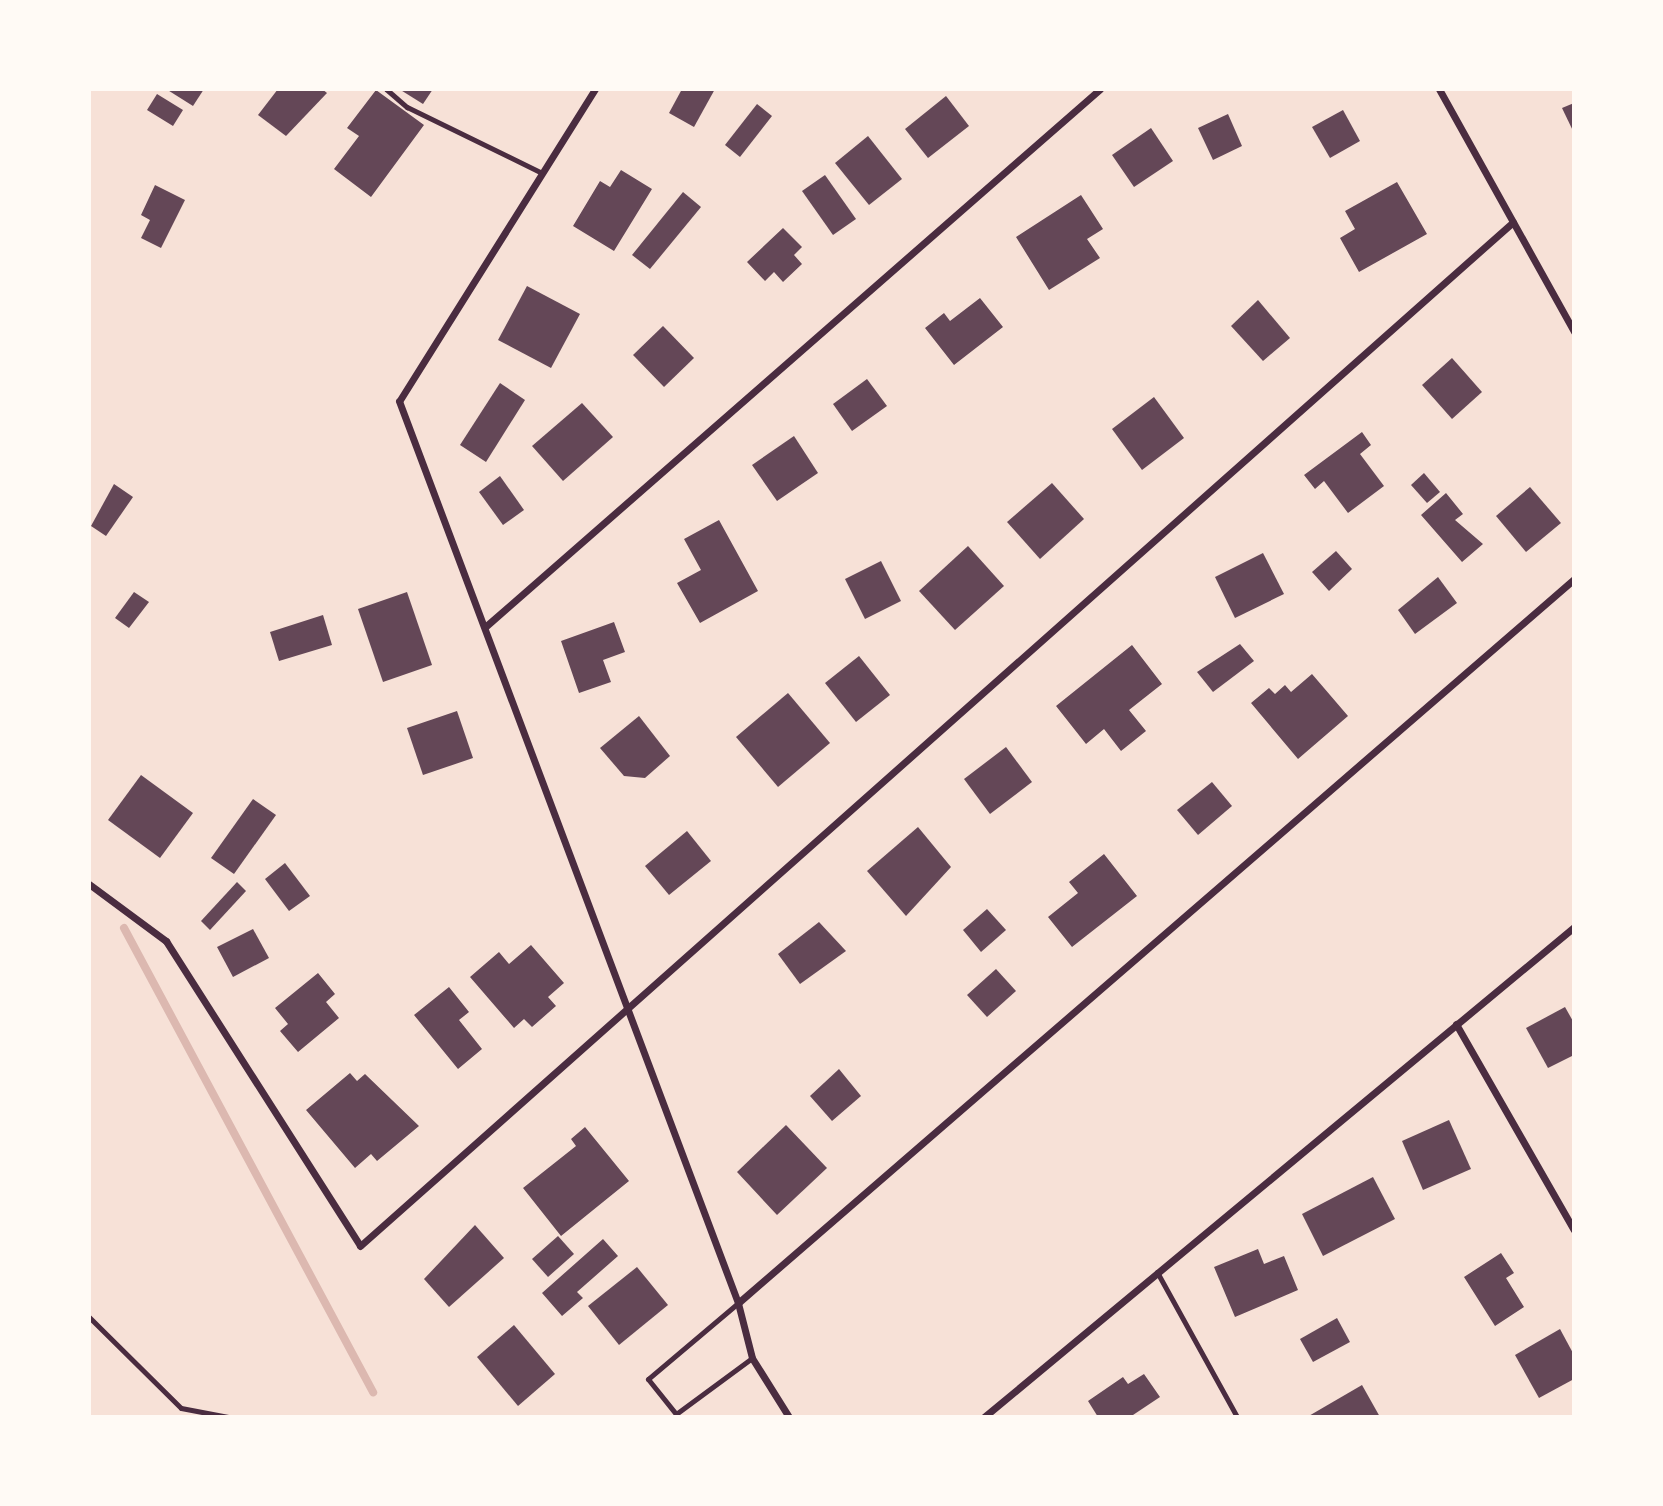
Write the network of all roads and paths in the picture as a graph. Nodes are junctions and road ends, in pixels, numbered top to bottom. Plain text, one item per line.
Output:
1 (386, 89) edge
2 (595, 89) edge
3 (1100, 89) edge
4 (1439, 89) edge
5 (540, 172) junction
6 (1513, 222) junction
7 (1574, 332) edge
8 (1574, 579) edge
9 (485, 627) junction
10 (89, 884) edge
11 (1574, 927) edge
12 (625, 1006) junction
13 (1455, 1024) junction
14 (1574, 1230) edge
15 (1157, 1272) junction
16 (737, 1303) junction
17 (89, 1317) edge
18 (752, 1359) junction
19 (228, 1417) edge
20 (789, 1417) edge
21 (984, 1417) edge
22 (1237, 1417) edge

1 - 5 lane
2 - 5 street
3 - 9 street
4 - 6 street
5 - 9 street
6 - 7 street
6 - 12 street
8 - 16 street
9 - 12 street
10 - 12 street
11 - 13 street
12 - 16 street
13 - 14 street
13 - 15 street
15 - 21 street
15 - 22 lane
16 - 18 street
16 - 18 lane
17 - 19 lane
18 - 20 street

